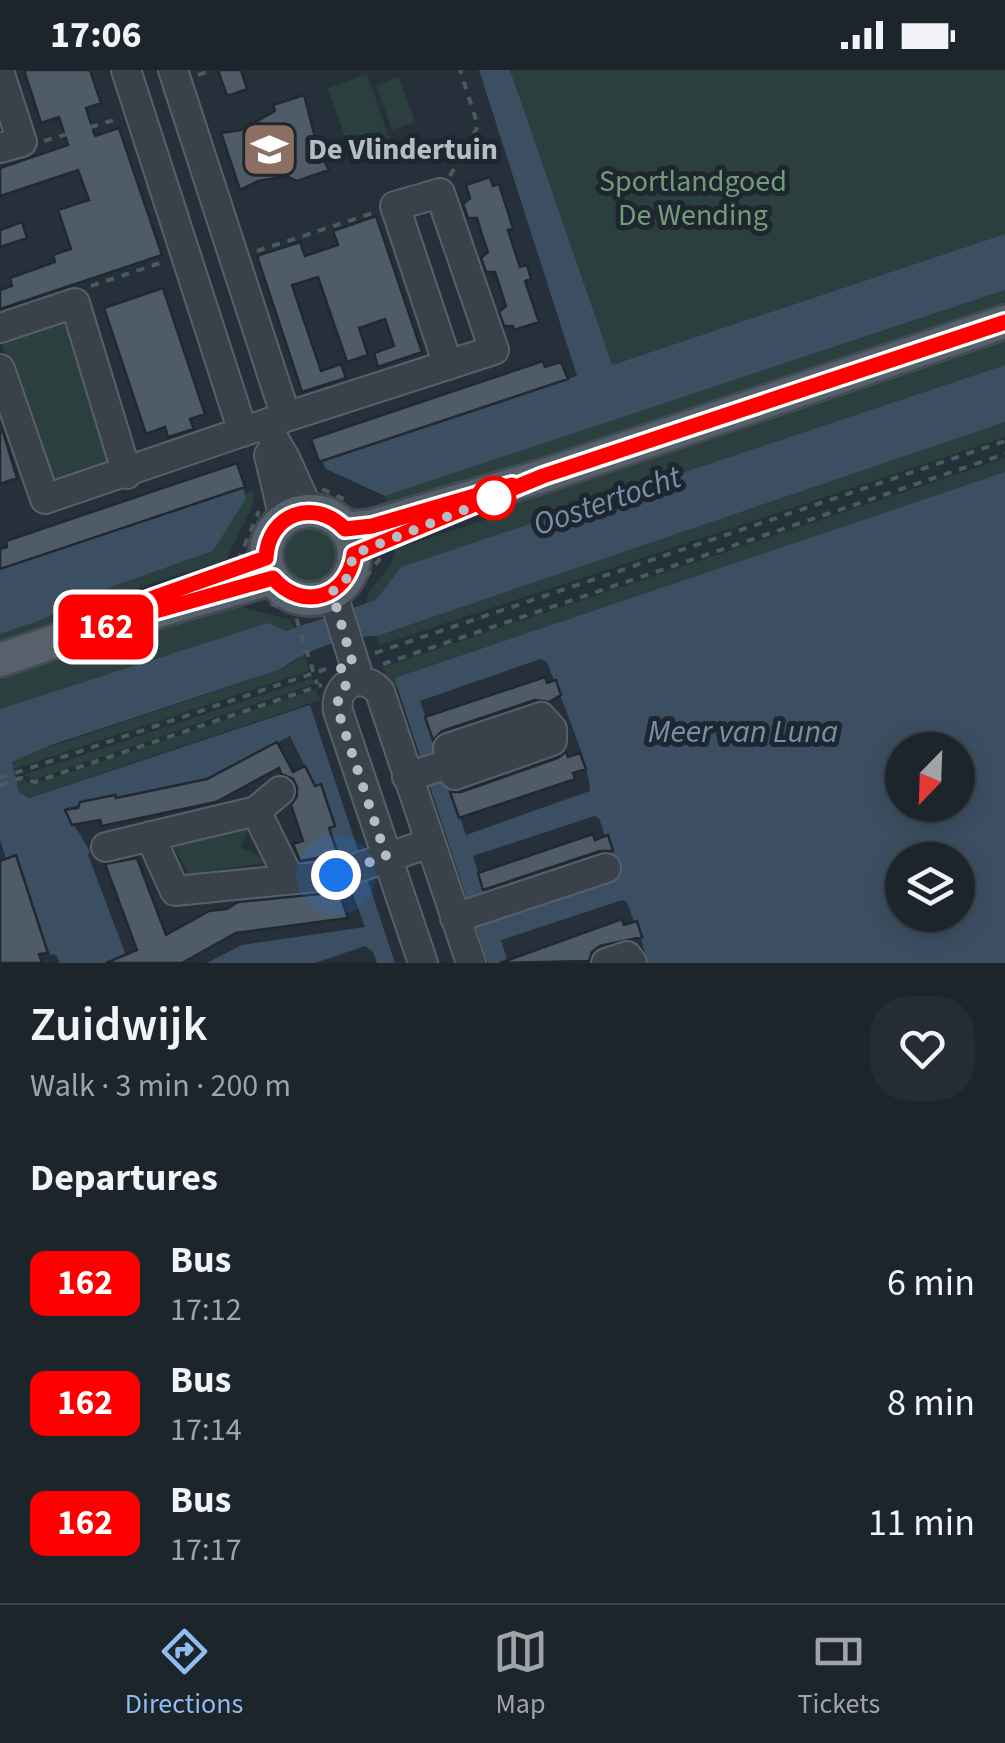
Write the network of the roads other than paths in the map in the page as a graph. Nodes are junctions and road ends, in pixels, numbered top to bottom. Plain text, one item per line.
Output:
1 (126, 70) edge
2 (173, 70) edge
3 (0, 74) edge
4 (11, 145) edge
5 (232, 254) junction
6 (188, 259) junction
7 (1005, 322) edge
8 (0, 328) edge
9 (448, 365) junction
10 (0, 369) edge
11 (265, 424) junction
12 (127, 474) junction
13 (292, 503) junction
14 (358, 535) junction
15 (261, 576) junction
16 (328, 608) junction
17 (0, 660) edge
18 (341, 667) junction
19 (451, 763) dead end
20 (407, 776) junction
21 (280, 791) dead end
22 (256, 811) junction
23 (150, 836) junction
24 (430, 843) junction
25 (106, 847) dead end
26 (378, 859) junction
27 (606, 868) dead end
28 (289, 878) junction
29 (455, 918) junction
30 (423, 963) edge
31 (470, 963) edge
32 (606, 963) edge
33 (632, 963) edge

1 - 6 street
2 - 5 street
3 - 4 street
5 - 6 street
5 - 11 street
6 - 11 street
7 - 14 main road
8 - 12 street
9 - 9 street
9 - 11 street
10 - 12 street
11 - 12 street
11 - 13 street
13 - 14 main road
13 - 15 main road
14 - 16 main road
15 - 16 main road
15 - 17 main road
16 - 18 street
18 - 20 street
18 - 26 street
19 - 20 street
20 - 24 street
21 - 22 street
22 - 23 street
22 - 28 street
23 - 25 street
23 - 28 street
24 - 26 street
24 - 29 street
26 - 28 street
26 - 30 street
27 - 29 street
29 - 31 street
32 - 33 street

